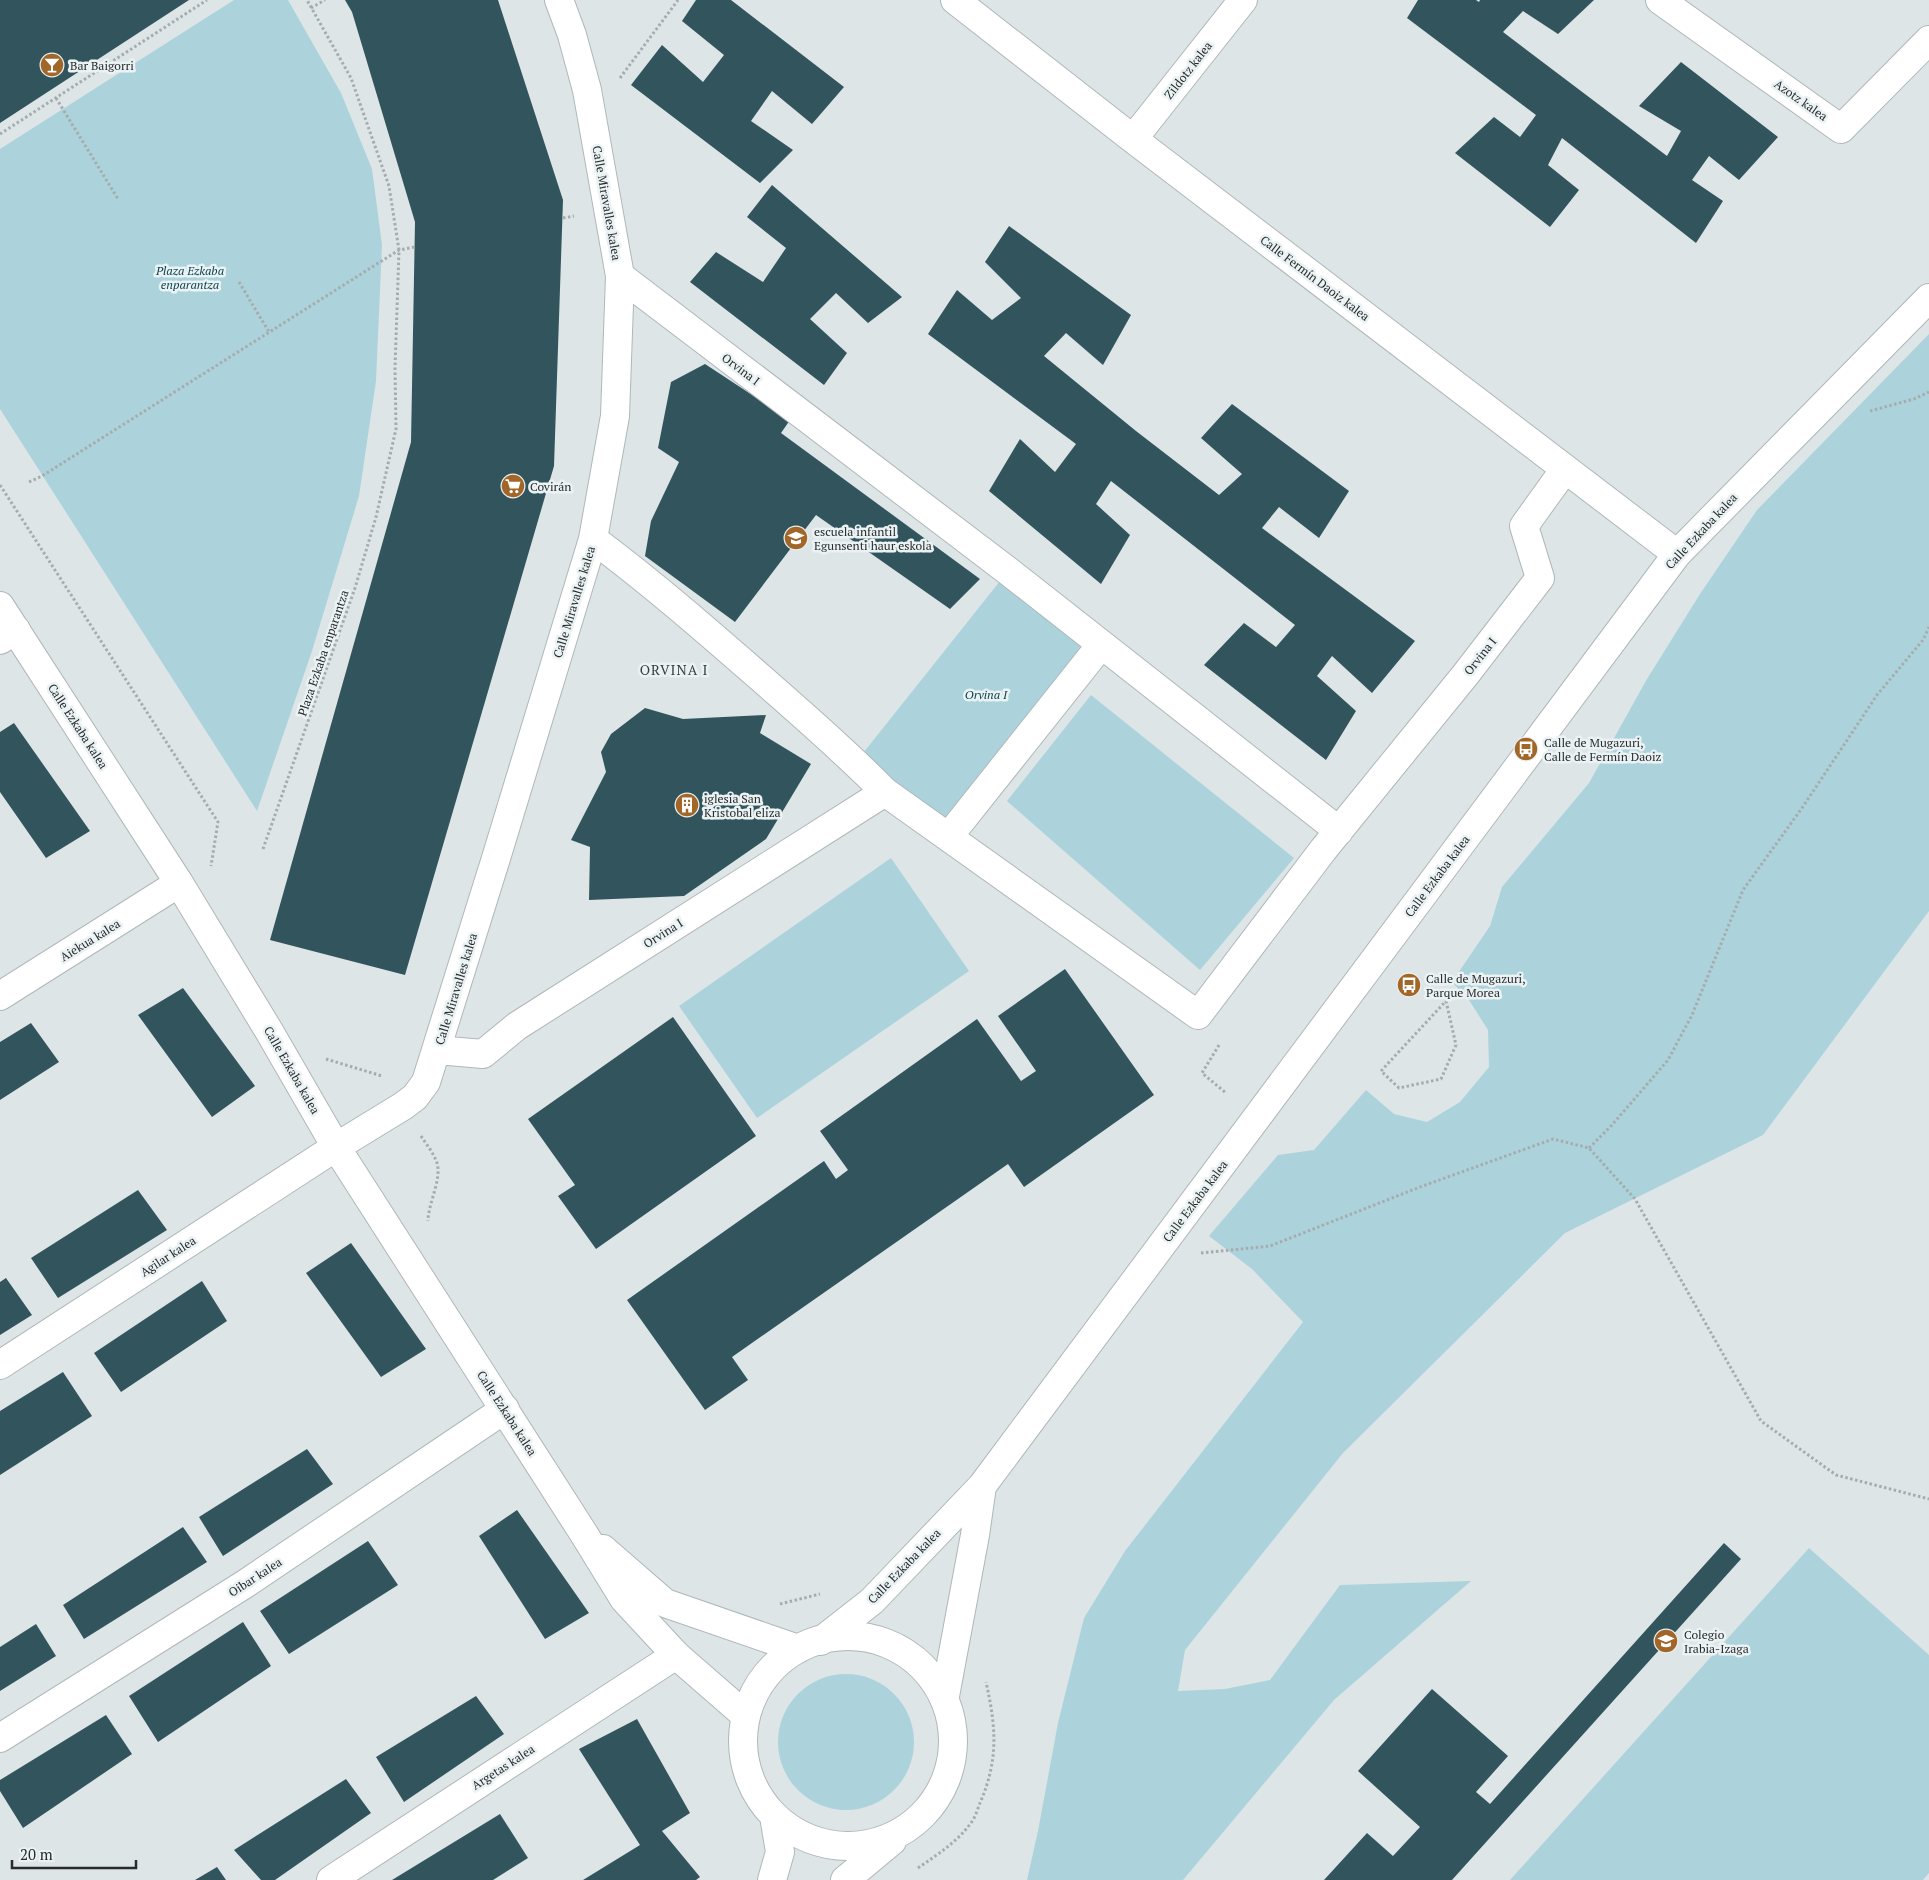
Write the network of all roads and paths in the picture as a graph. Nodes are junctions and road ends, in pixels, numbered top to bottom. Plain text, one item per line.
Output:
1 (207, 0) edge
2 (307, 0) edge
3 (325, 0) edge
4 (559, 0) edge
5 (678, 0) edge
6 (955, 0) edge
7 (1243, 0) edge
8 (1660, 0) edge
9 (311, 8) junction
10 (1929, 40) edge
11 (618, 80) dead end
12 (56, 98) junction
13 (0, 134) edge
14 (1133, 139) junction
15 (118, 199) dead end
16 (576, 216) dead end
17 (563, 218) dead end
18 (415, 247) dead end
19 (399, 250) junction
20 (620, 276) junction
21 (239, 282) dead end
22 (1929, 298) edge
23 (269, 332) junction
24 (1565, 469) junction
25 (29, 482) dead end
26 (0, 485) edge
27 (593, 539) junction
28 (1677, 554) junction
29 (0, 606) edge
30 (1929, 627) edge
31 (8, 635) edge
32 (1101, 644) junction
33 (885, 792) junction
34 (1339, 831) junction
35 (948, 836) junction
36 (263, 849) dead end
37 (210, 869) dead end
38 (179, 883) junction
39 (0, 996) edge
40 (1198, 1015) junction
41 (437, 1050) junction
42 (323, 1057) dead end
43 (1381, 1071) joint
44 (386, 1080) dead end
45 (1226, 1093) dead end
46 (420, 1134) dead end
47 (336, 1146) junction
48 (1589, 1148) junction
49 (428, 1227) dead end
50 (1152, 1258) junction
51 (0, 1365) edge
52 (505, 1409) junction
53 (982, 1486) junction
54 (1929, 1499) edge
55 (584, 1534) junction
56 (828, 1591) dead end
57 (777, 1604) dead end
58 (809, 1645) junction
59 (676, 1655) junction
60 (984, 1674) dead end
61 (945, 1696) junction
62 (746, 1716) junction
63 (0, 1738) edge
64 (774, 1816) junction
65 (921, 1818) junction
66 (915, 1870) dead end
67 (331, 1880) edge
68 (772, 1880) edge
69 (845, 1880) edge

1 - 12 path
2 - 9 path, Plaza Ezkaba enparantza
3 - 9 path
4 - 20 street, Calle Miravalles kalea
5 - 11 path
6 - 14 street, Calle Fermín Daoiz kalea
7 - 14 street, Zildotz kalea
8 - 10 street, Azotz kalea
9 - 19 path, Plaza Ezkaba enparantza
12 - 13 path
12 - 15 path
14 - 24 street, Calle Fermín Daoiz kalea
16 - 17 path
18 - 19 path
19 - 23 path
19 - 36 path, Plaza Ezkaba enparantza
20 - 27 street, Calle Miravalles kalea
20 - 32 street, Orvina I
21 - 23 path
22 - 28 street, Calle Ezkaba kalea
23 - 25 path
24 - 28 street, Calle Fermín Daoiz kalea
24 - 34 street, Orvina I
26 - 37 path
27 - 33 street
27 - 41 street, Calle Miravalles kalea
28 - 50 street, Calle Ezkaba kalea
29 - 31 street, Calle Ezkaba kalea
30 - 48 path
31 - 38 street, Calle Ezkaba kalea
32 - 34 street, Orvina I
32 - 35 street
33 - 35 street
33 - 41 street, Orvina I
34 - 40 street, Orvina I
35 - 40 street
38 - 39 street, Aiekua kalea
38 - 47 street, Calle Ezkaba kalea
40 - 45 path
41 - 47 street, Calle Miravalles kalea
42 - 44 path
43 - 43 path
46 - 49 path
47 - 51 street, Agilar kalea
47 - 52 street, Calle Ezkaba kalea
48 - 50 path
48 - 54 path
50 - 53 street, Calle Ezkaba kalea
52 - 55 street, Calle Ezkaba kalea
52 - 63 street, Oibar kalea
53 - 58 street, Calle Ezkaba kalea
53 - 61 street, Calle Ezkaba kalea
55 - 58 street, Calle Ezkaba kalea
55 - 59 street, Calle Ezkaba kalea
56 - 57 path
58 - 61 street
58 - 62 street
59 - 62 street, Calle Ezkaba kalea
59 - 67 street, Argetas kalea
60 - 66 path
61 - 65 street
62 - 64 street
64 - 65 street
64 - 68 street
65 - 69 street

